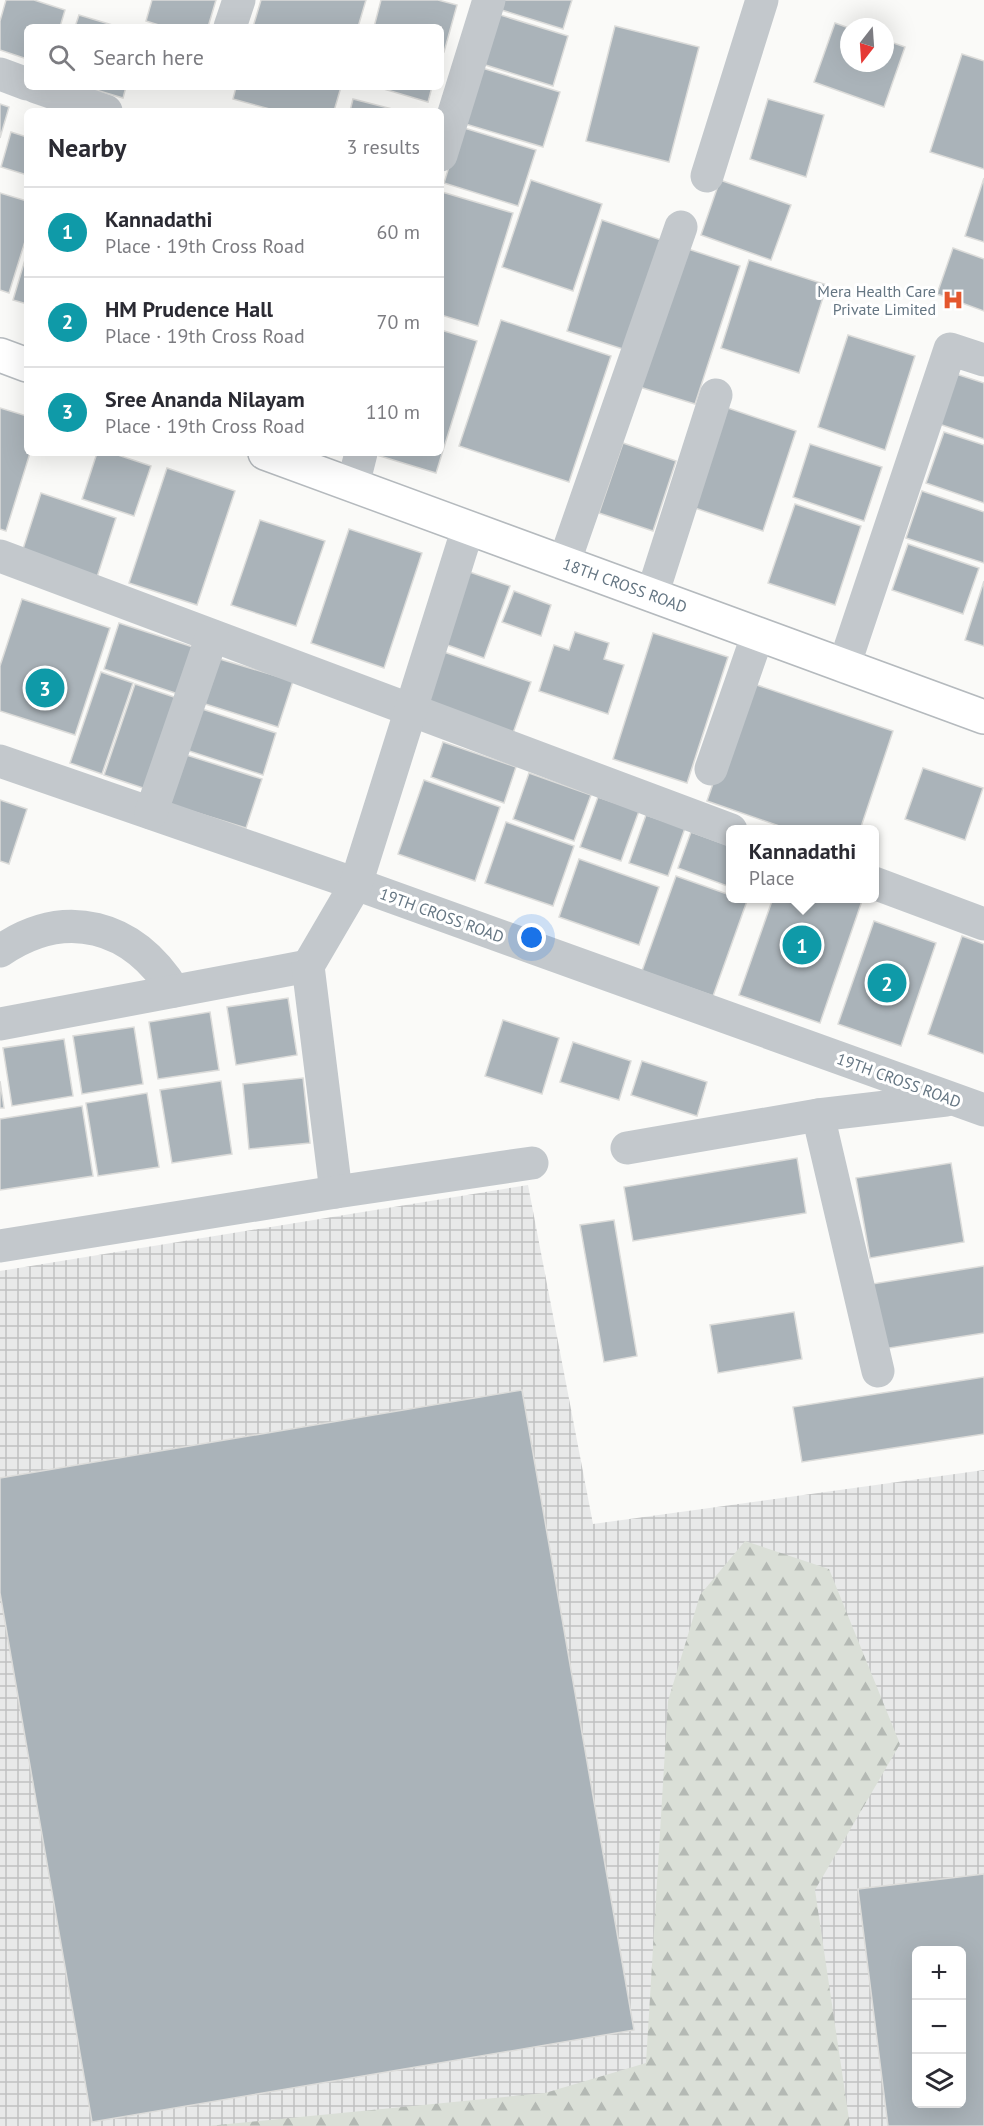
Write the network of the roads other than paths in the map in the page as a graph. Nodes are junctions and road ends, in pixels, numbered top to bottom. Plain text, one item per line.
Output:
1 (239, 0) edge
2 (489, 0) edge
3 (762, 0) edge
4 (231, 24) edge
5 (0, 75) edge
6 (24, 83) edge
7 (45, 90) edge
8 (97, 108) edge
9 (444, 145) edge
10 (707, 176) dead end
11 (681, 226) dead end
12 (0, 356) edge
13 (984, 360) edge
14 (24, 364) edge
15 (716, 395) dead end
16 (273, 456) edge
17 (360, 456) edge
18 (353, 485) junction
19 (468, 528) junction
20 (0, 556) edge
21 (564, 562) junction
22 (652, 595) junction
23 (758, 634) junction
24 (213, 636) junction
25 (844, 666) junction
26 (411, 710) junction
27 (984, 717) edge
28 (0, 761) edge
29 (711, 770) dead end
30 (151, 813) junction
31 (726, 828) edge
32 (356, 884) junction
33 (879, 885) edge
34 (984, 924) edge
35 (0, 951) edge
36 (308, 966) junction
37 (174, 991) junction
38 (0, 1024) edge
39 (969, 1105) edge
40 (818, 1115) junction
41 (627, 1148) dead end
42 (532, 1163) dead end
43 (336, 1192) junction
44 (0, 1246) edge
45 (878, 1371) dead end

1 - 4 street
2 - 9 street
3 - 10 street
5 - 6 street
7 - 8 street
11 - 21 street
12 - 14 main road
13 - 25 street
15 - 22 street
16 - 18 main road, 18TH CROSS ROAD
17 - 18 street
18 - 19 main road, 18TH CROSS ROAD
19 - 21 main road, 18TH CROSS ROAD
19 - 26 street
20 - 24 street
21 - 22 main road, 18TH CROSS ROAD
22 - 23 main road, 18TH CROSS ROAD
23 - 25 main road, 18TH CROSS ROAD
23 - 29 street
24 - 26 street
24 - 30 street
25 - 27 main road, 18TH CROSS ROAD
26 - 31 street
26 - 32 street
28 - 30 street, 19TH CROSS ROAD
30 - 32 street, 19TH CROSS ROAD
32 - 36 street
32 - 39 street, 19TH CROSS ROAD
33 - 34 street
35 - 37 street
36 - 37 street
36 - 43 street
37 - 38 street
39 - 40 street
40 - 41 street
40 - 45 street
42 - 43 street
43 - 44 street

